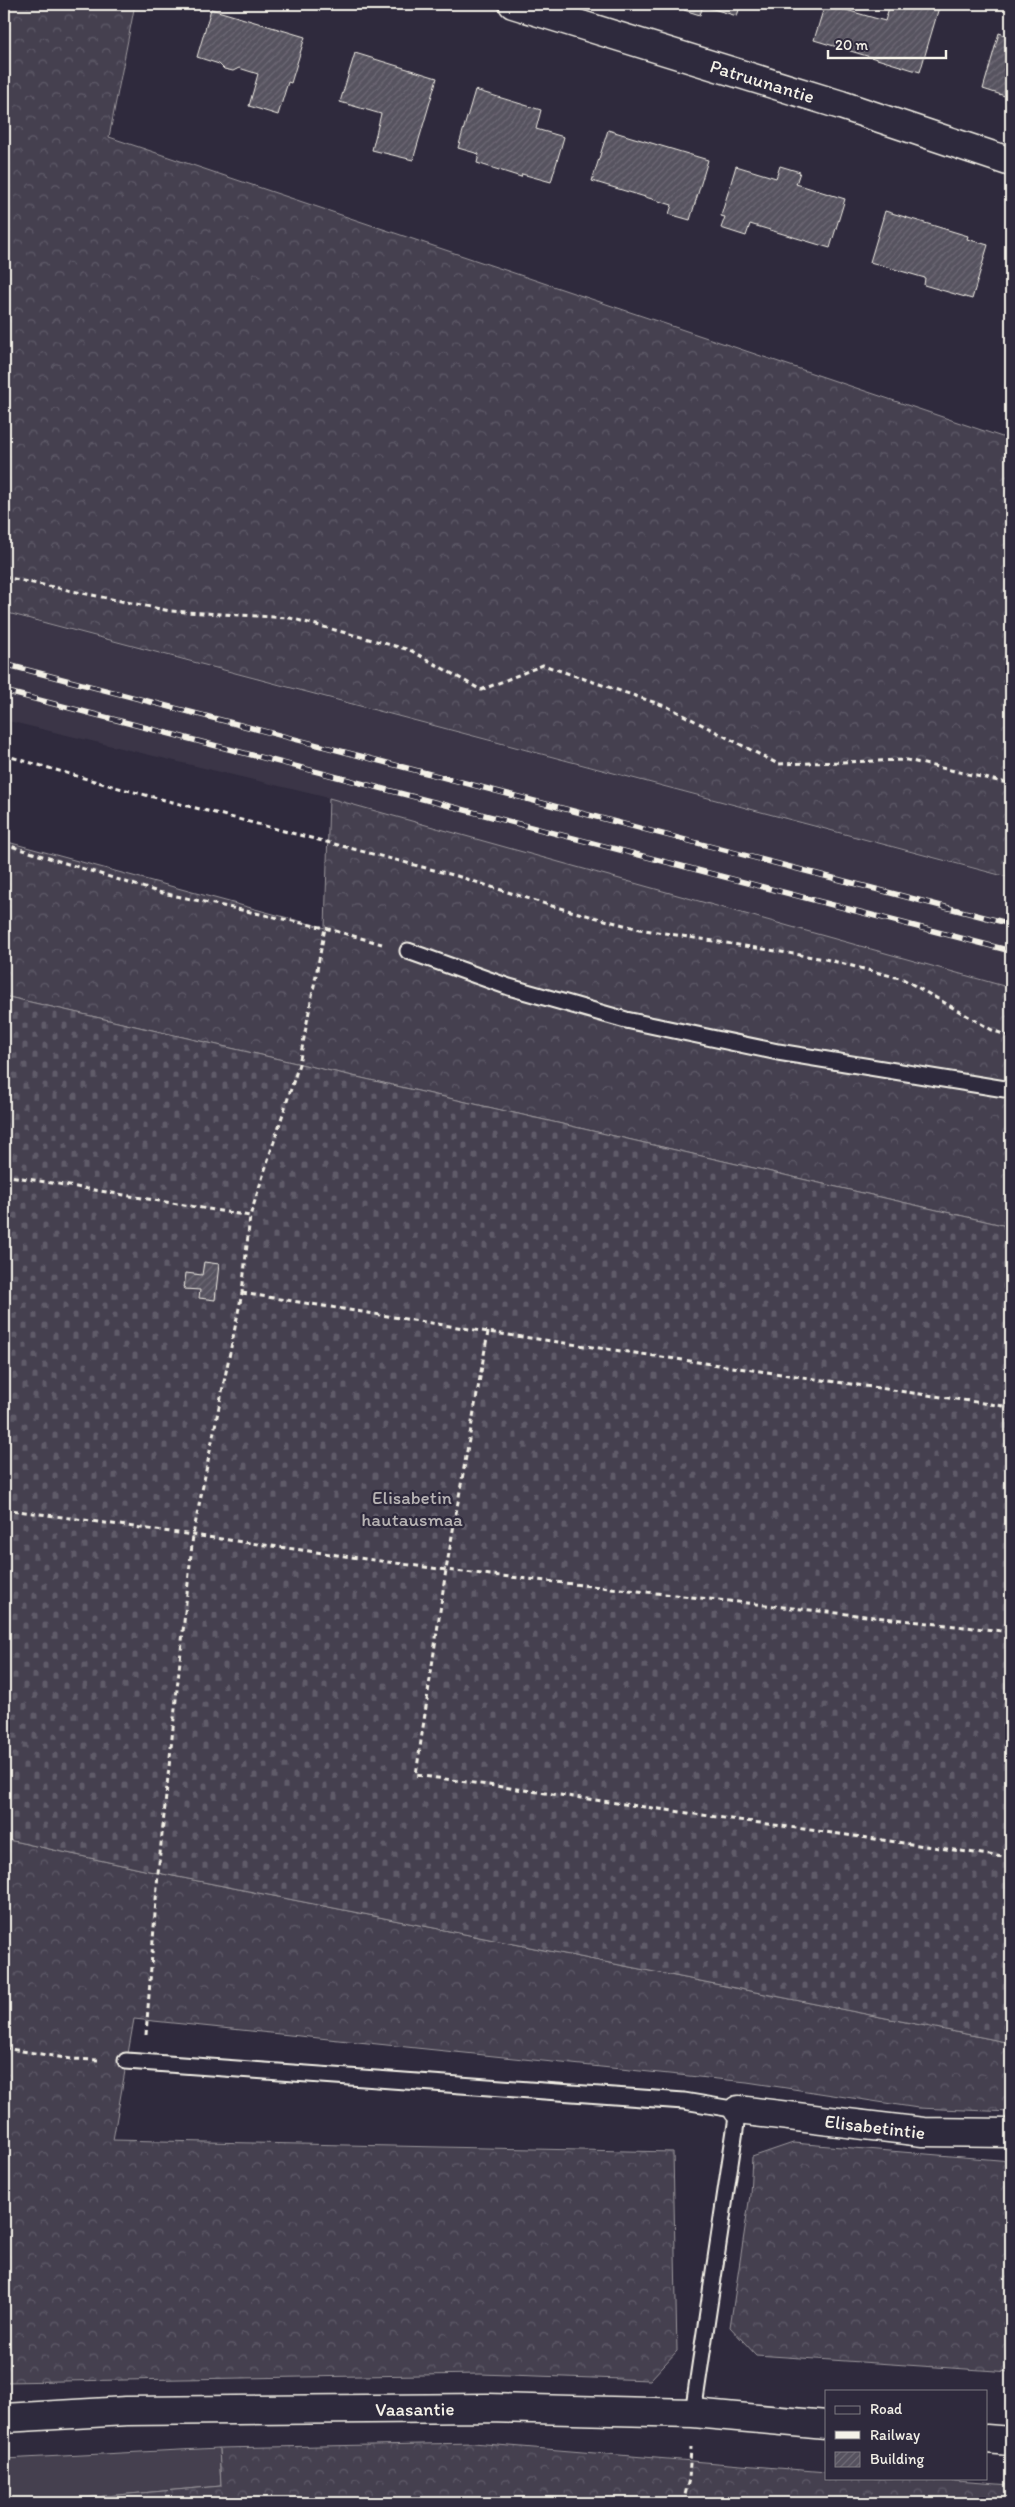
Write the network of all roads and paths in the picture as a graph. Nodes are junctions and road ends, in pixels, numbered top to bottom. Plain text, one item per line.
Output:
1 (513, 4) edge
2 (1011, 162) edge
3 (4, 577) edge
4 (4, 755) edge
5 (1011, 784) edge
6 (4, 844) edge
7 (326, 928) junction
8 (408, 951) joint
9 (1011, 1037) edge
10 (1011, 1090) edge
11 (4, 1176) edge
12 (250, 1216) junction
13 (242, 1293) junction
14 (488, 1332) junction
15 (1011, 1407) edge
16 (4, 1509) edge
17 (193, 1535) junction
18 (446, 1570) junction
19 (1011, 1632) edge
20 (1011, 1858) edge
21 (4, 2048) edge
22 (126, 2061) joint
23 (144, 2061) junction
24 (738, 2110) junction
25 (1011, 2133) edge
26 (693, 2413) junction
27 (4, 2418) edge
28 (825, 2424) edge
29 (988, 2439) edge
30 (1011, 2441) edge
31 (683, 2503) edge

1 - 2 main road, Patruunantie
3 - 5 path
4 - 9 path
6 - 7 path
7 - 8 path
7 - 12 path
8 - 10 lane
11 - 12 path
12 - 13 path
13 - 14 path
13 - 17 path
14 - 15 path
14 - 18 path
16 - 17 path
17 - 18 path
17 - 23 path
18 - 19 path
18 - 20 path
21 - 22 path
22 - 23 lane
23 - 24 lane
24 - 25 main road, Elisabetintie
24 - 26 lane
26 - 27 main road, Vaasantie
26 - 28 main road, Vaasantie
26 - 31 path
29 - 30 main road

